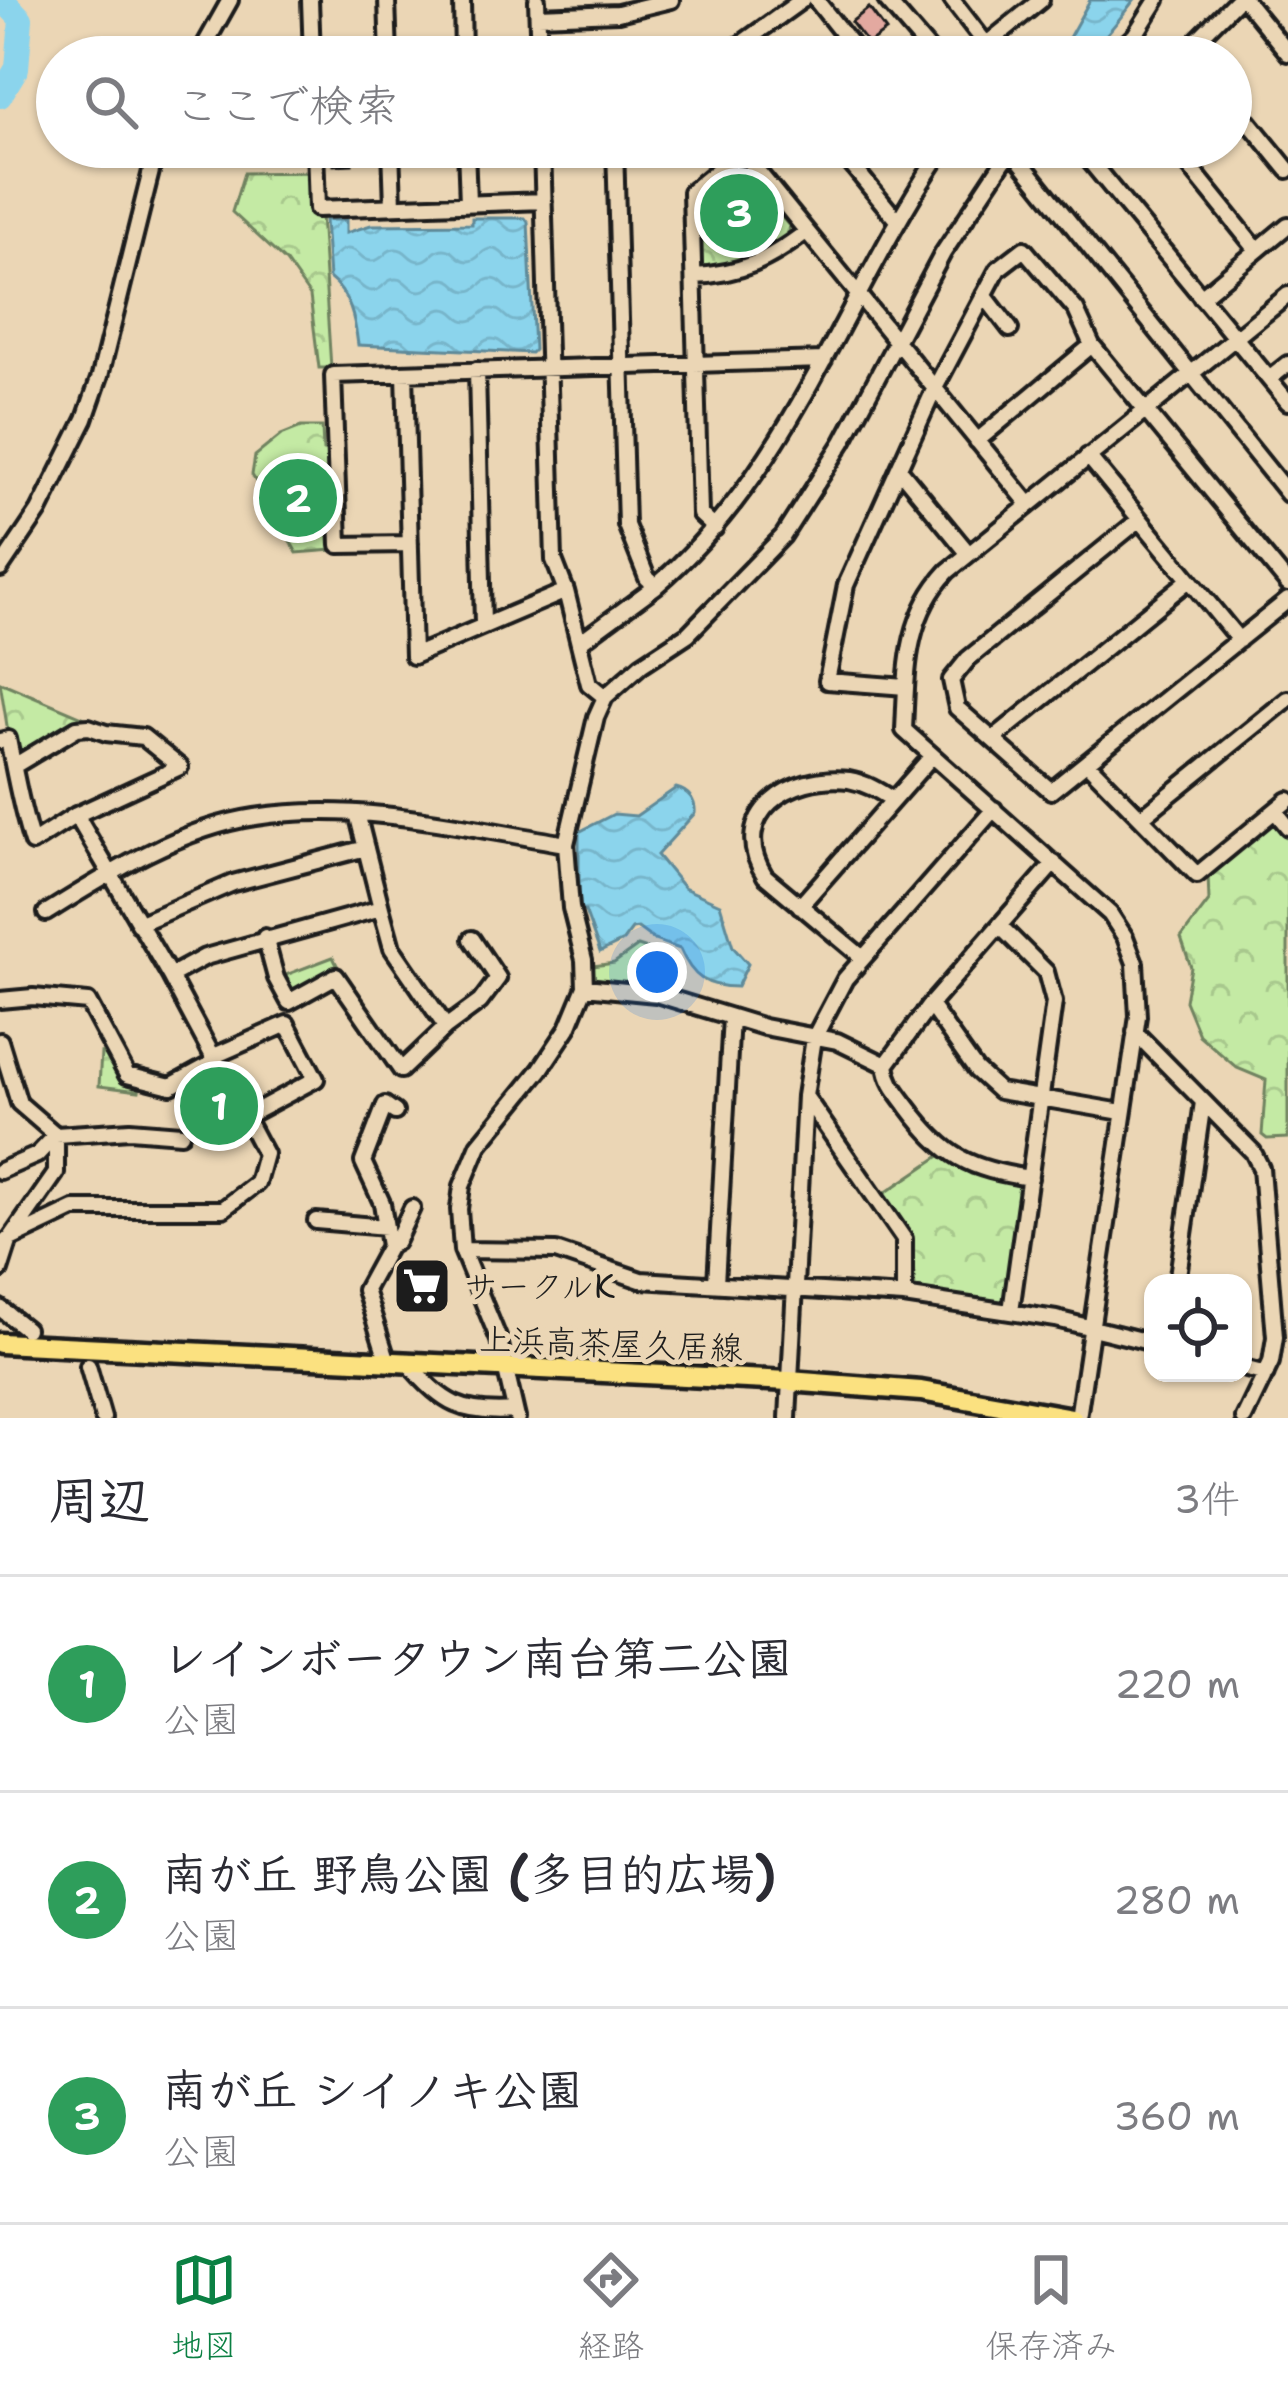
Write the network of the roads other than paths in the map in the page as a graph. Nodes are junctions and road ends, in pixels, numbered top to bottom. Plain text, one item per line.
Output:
1 (230, 0) edge
2 (310, 0) edge
3 (387, 0) edge
4 (462, 0) edge
5 (671, 0) edge
6 (802, 0) edge
7 (816, 0) edge
8 (886, 0) edge
9 (952, 0) edge
10 (1041, 0) edge
11 (1157, 0) edge
12 (1241, 0) edge
13 (537, 8) edge
14 (210, 36) edge
15 (311, 36) edge
16 (388, 36) edge
17 (463, 36) edge
18 (756, 36) edge
19 (844, 36) edge
20 (917, 36) edge
21 (980, 36) edge
22 (996, 36) edge
23 (1133, 36) edge
24 (1206, 36) edge
25 (1288, 53) edge
26 (1252, 126) edge
27 (152, 168) edge
28 (316, 168) edge
29 (392, 168) edge
30 (467, 168) edge
31 (543, 168) edge
32 (616, 168) edge
33 (718, 168) edge
34 (754, 168) edge
35 (854, 168) edge
36 (930, 168) edge
37 (998, 168) edge
38 (1027, 168) edge
39 (1095, 168) edge
40 (1191, 168) edge
41 (1288, 170) edge
42 (544, 201) junction
43 (468, 203) junction
44 (393, 206) junction
45 (896, 219) junction
46 (1288, 225) edge
47 (806, 232) junction
48 (1258, 250) junction
49 (694, 276) junction
50 (856, 292) junction
51 (984, 295) junction
52 (1288, 295) edge
53 (1201, 297) junction
54 (1010, 329) dead end
55 (1234, 339) junction
56 (896, 341) junction
57 (1092, 345) junction
58 (824, 360) junction
59 (698, 364) junction
60 (1288, 364) edge
61 (622, 367) junction
62 (548, 369) junction
63 (476, 370) junction
64 (1189, 372) junction
65 (405, 373) junction
66 (1269, 379) junction
67 (934, 390) junction
68 (1288, 402) edge
69 (1146, 410) junction
70 (977, 441) junction
71 (1088, 457) junction
72 (900, 470) junction
73 (1288, 494) edge
74 (1029, 504) junction
75 (1139, 520) junction
76 (715, 528) junction
77 (410, 544) junction
78 (969, 554) junction
79 (0, 569) edge
80 (1189, 580) junction
81 (1288, 584) edge
82 (656, 586) junction
83 (566, 591) junction
84 (1288, 600) edge
85 (483, 625) junction
86 (1239, 640) junction
87 (580, 642) junction
88 (906, 687) junction
89 (605, 698) junction
90 (1288, 699) edge
91 (992, 740) junction
92 (0, 741) edge
93 (932, 756) junction
94 (1087, 763) junction
95 (14, 766) junction
96 (893, 800) junction
97 (1288, 800) edge
98 (994, 809) junction
99 (1275, 811) junction
100 (357, 813) junction
101 (76, 815) junction
102 (1141, 818) junction
103 (1288, 827) edge
104 (566, 844) junction
105 (366, 848) junction
106 (1054, 863) junction
107 (108, 874) junction
108 (800, 907) junction
109 (381, 908) junction
110 (46, 913) dead end
111 (138, 924) junction
112 (1000, 926) junction
113 (265, 937) junction
114 (472, 939) dead end
115 (862, 958) junction
116 (170, 976) junction
117 (585, 988) junction
118 (0, 1000) edge
119 (930, 1005) junction
120 (731, 1017) junction
121 (446, 1027) junction
122 (1135, 1032) junction
123 (814, 1038) junction
124 (0, 1041) edge
125 (214, 1060) junction
126 (886, 1065) junction
127 (805, 1096) junction
128 (1042, 1100) junction
129 (1203, 1102) junction
130 (395, 1112) dead end
131 (1122, 1112) junction
132 (245, 1117) junction
133 (181, 1134) dead end
134 (56, 1136) junction
135 (0, 1171) edge
136 (1030, 1178) junction
137 (412, 1208) dead end
138 (316, 1221) dead end
139 (386, 1227) junction
140 (5, 1242) edge
141 (389, 1246) junction
142 (462, 1250) junction
143 (0, 1270) edge
144 (1179, 1274) edge
145 (716, 1283) junction
146 (795, 1287) junction
147 (904, 1295) junction
148 (0, 1308) edge
149 (1011, 1311) junction
150 (1091, 1327) junction
151 (26, 1329) dead end
152 (1144, 1340) edge
153 (0, 1343) edge
154 (388, 1362) junction
155 (409, 1364) junction
156 (88, 1366) dead end
157 (507, 1368) junction
158 (1252, 1370) edge
159 (1265, 1374) junction
160 (789, 1381) junction
161 (516, 1414) edge
162 (103, 1418) edge
163 (788, 1418) edge
164 (1075, 1418) edge
165 (1244, 1418) edge

1 - 14 street
2 - 15 street
3 - 16 street
4 - 17 street
5 - 13 street
6 - 18 street
7 - 19 street
8 - 20 street
9 - 21 street
10 - 22 street
11 - 23 street
12 - 24 street
12 - 25 street
26 - 41 street
27 - 79 street
28 - 44 street
29 - 44 street
30 - 43 street
31 - 42 street
32 - 61 street
33 - 49 street
34 - 47 street
35 - 45 street
36 - 45 street
37 - 56 street
38 - 64 street
39 - 53 street
40 - 48 street
42 - 43 street
42 - 62 street
43 - 44 street
45 - 50 street
46 - 48 street
47 - 49 street
47 - 50 street
48 - 53 street
49 - 59 street
50 - 56 street
50 - 58 street
51 - 54 street
51 - 57 street
51 - 67 street
52 - 55 street
53 - 55 street
55 - 64 street
55 - 66 street
56 - 67 street
56 - 89 street
57 - 69 street
57 - 70 street
58 - 59 street
58 - 76 street
59 - 61 street
59 - 76 street
60 - 66 street
61 - 62 street
61 - 82 street
62 - 63 street
62 - 83 street
63 - 65 street
63 - 85 street
64 - 69 street
64 - 73 street
65 - 77 street
65 - 77 street
66 - 68 street
67 - 70 street
67 - 72 street
69 - 71 street
69 - 81 street
70 - 74 street
71 - 74 street
71 - 75 street
72 - 78 street
72 - 88 street
74 - 78 street
75 - 80 street
75 - 91 street
76 - 82 street
77 - 85 street
78 - 88 street
80 - 86 street
80 - 91 street
82 - 87 street
83 - 85 street
83 - 87 street
84 - 86 street
86 - 94 street
87 - 89 street
88 - 93 street
89 - 104 street
90 - 102 street
91 - 94 street
92 - 95 street
93 - 96 street
93 - 98 street
94 - 102 street
95 - 101 street
95 - 101 street
96 - 108 street
96 - 108 street
97 - 99 street
98 - 106 street
98 - 115 street
99 - 102 street
99 - 103 street
100 - 104 street
100 - 105 street
100 - 107 street
101 - 107 street
104 - 117 street
105 - 109 street
105 - 111 street
106 - 112 street
106 - 122 street
107 - 110 street
107 - 111 street
108 - 115 street
109 - 113 street
109 - 121 street
111 - 116 street
112 - 119 street
112 - 128 street
113 - 116 street
113 - 121 street
114 - 121 street
115 - 123 street
116 - 125 street
117 - 120 street
117 - 142 street
118 - 125 street
119 - 126 street
119 - 128 street
120 - 123 street
120 - 145 street
122 - 129 street
122 - 131 street
123 - 126 street
123 - 127 street
124 - 134 street
125 - 132 street
125 - 132 street
126 - 136 street
127 - 146 street
127 - 147 street
128 - 131 street
128 - 136 street
129 - 144 street
129 - 159 street
130 - 139 street
131 - 150 street
132 - 140 street
133 - 134 street
134 - 135 street
134 - 140 street
136 - 149 street
137 - 141 street
138 - 139 street
139 - 141 street
140 - 143 street
141 - 154 street
142 - 145 street
142 - 157 street
145 - 146 street
146 - 147 street
146 - 160 street
147 - 149 street
148 - 151 street
149 - 150 street
150 - 152 street
150 - 164 street
153 - 154 main road, 上浜高茶屋久居線
154 - 155 main road, 上浜高茶屋久居線
155 - 157 main road, 上浜高茶屋久居線
155 - 161 street
156 - 162 street
157 - 160 main road, 上浜高茶屋久居線
157 - 161 street
158 - 159 street
159 - 165 street
160 - 163 street
160 - 164 main road, 上浜高茶屋久居線

